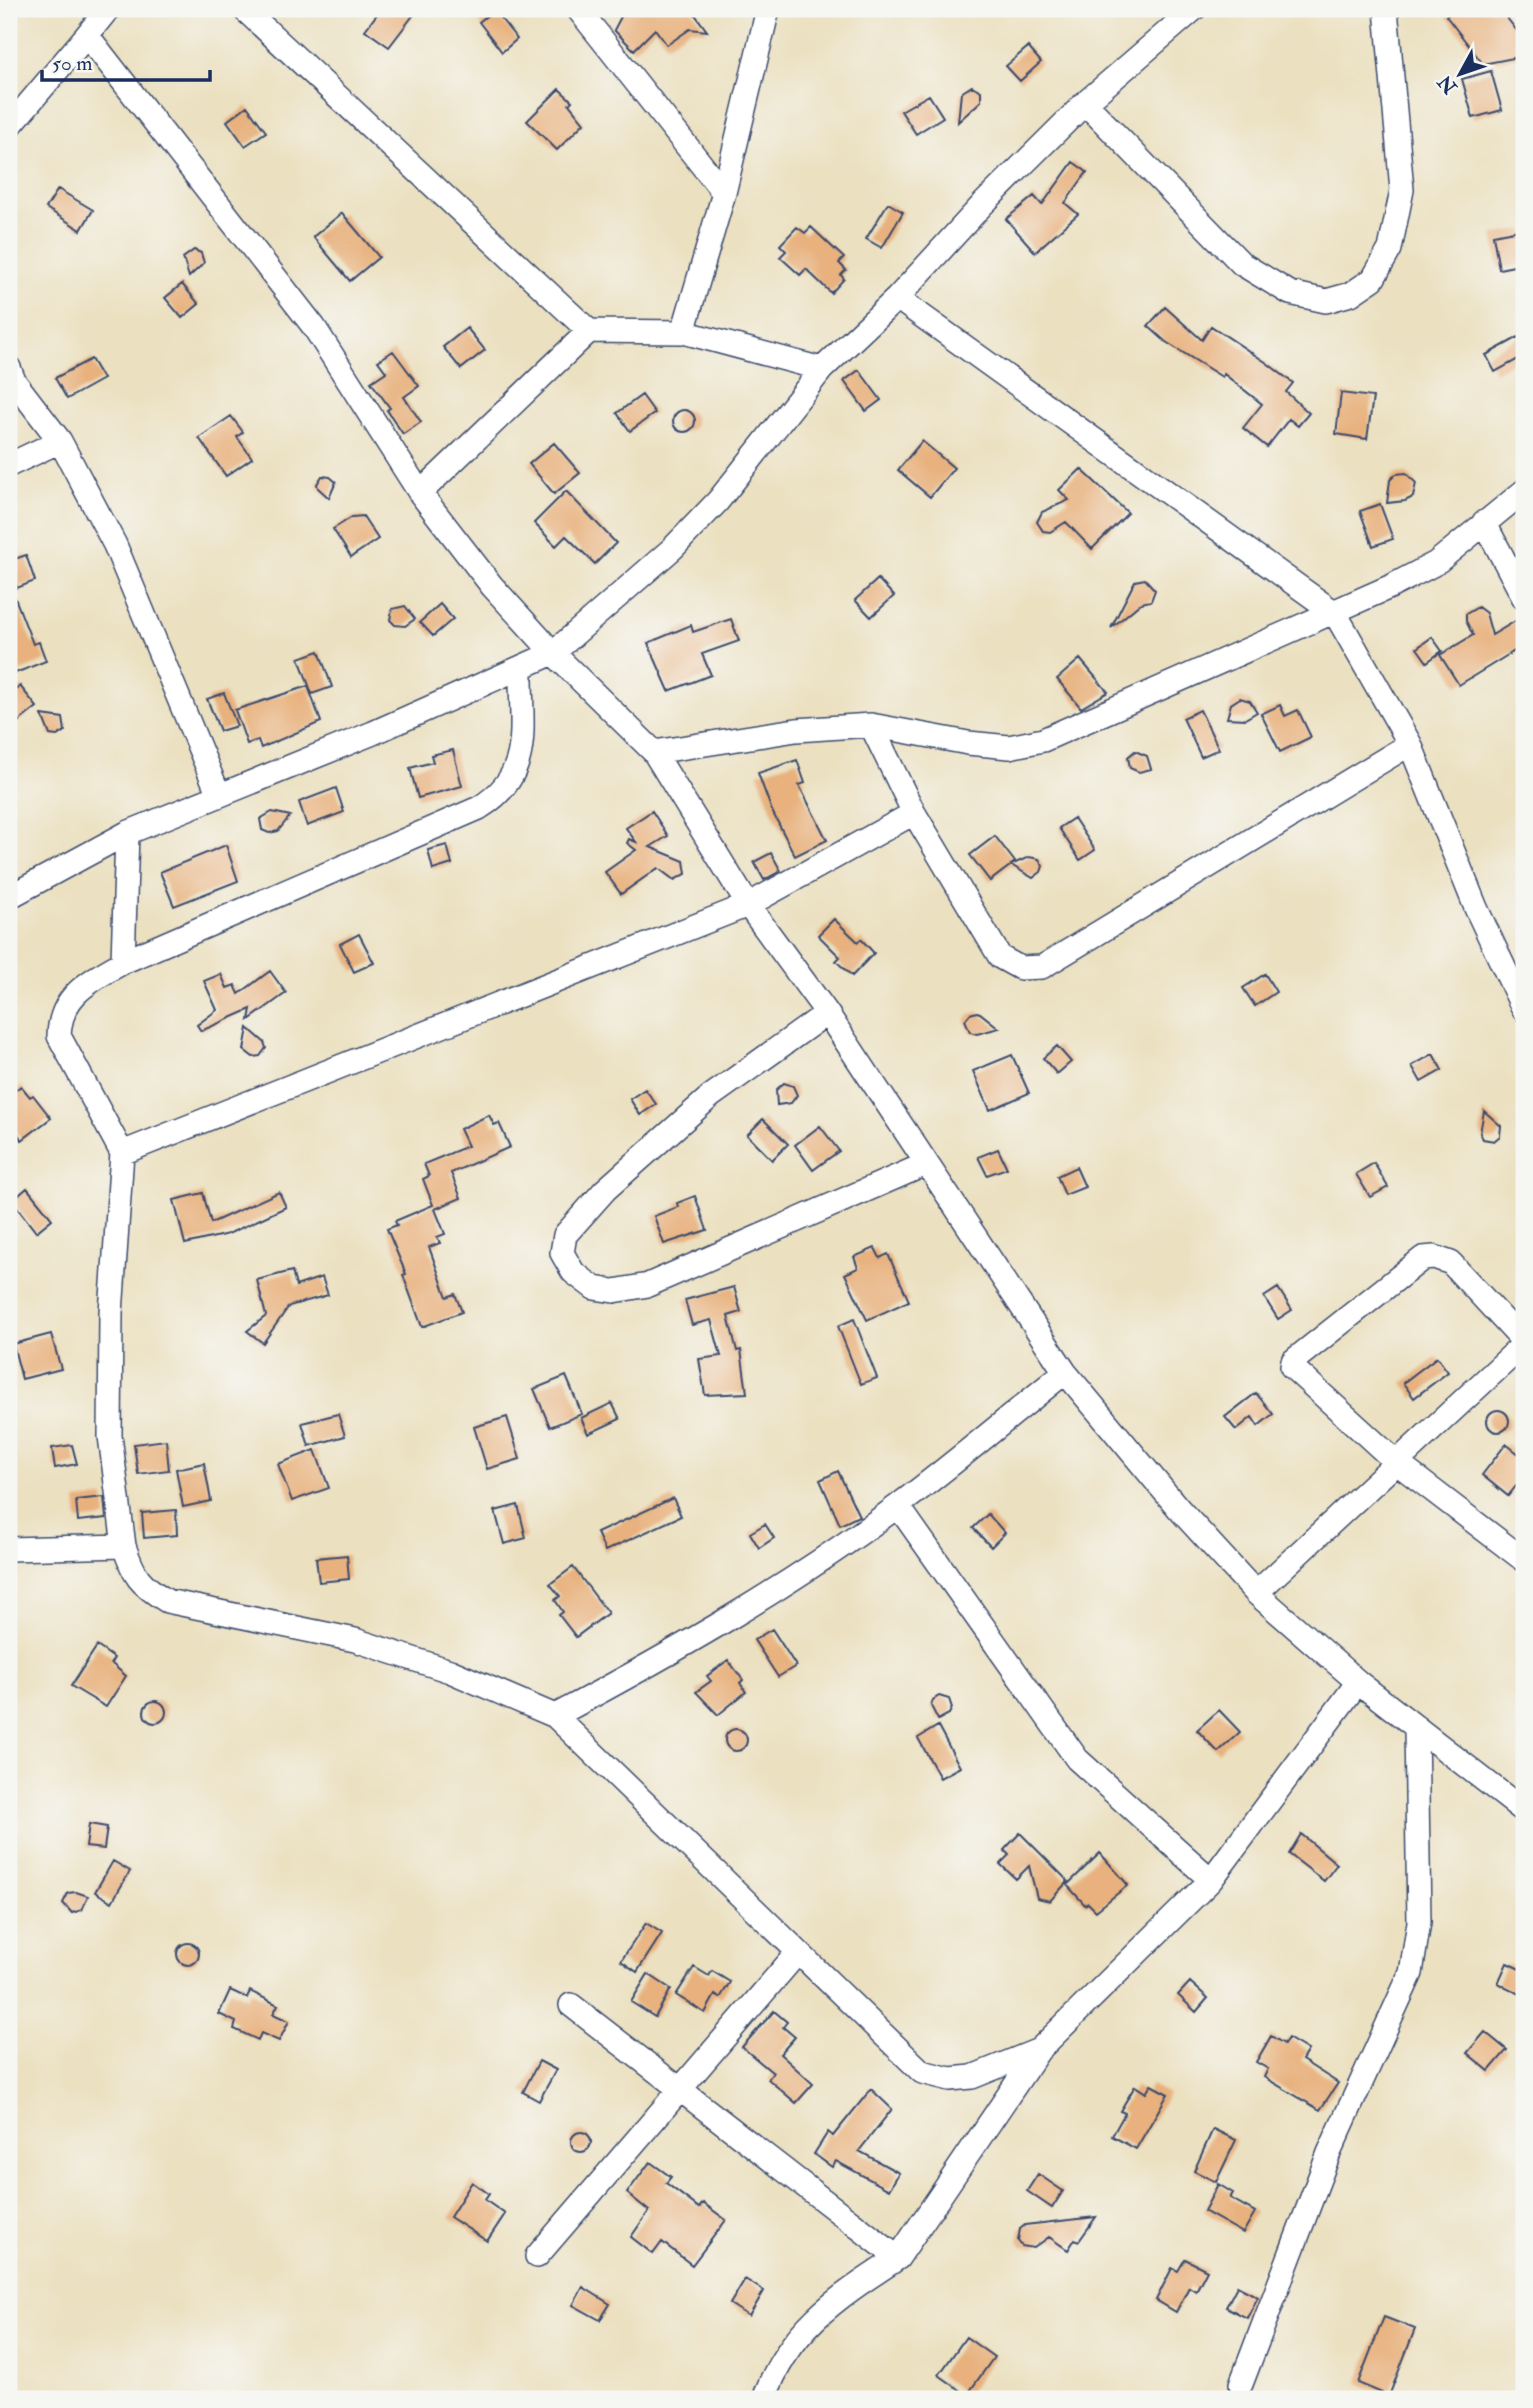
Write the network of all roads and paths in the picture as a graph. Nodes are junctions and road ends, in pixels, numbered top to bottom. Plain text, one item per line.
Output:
1 (108, 9) edge
2 (243, 9) edge
3 (578, 9) edge
4 (769, 9) edge
5 (1194, 9) edge
6 (1386, 9) edge
7 (87, 36) junction
8 (1085, 103) junction
9 (9, 127) edge
10 (724, 193) junction
11 (897, 298) junction
12 (589, 331) junction
13 (683, 332) junction
14 (9, 368) edge
15 (821, 369) junction
16 (60, 441) junction
17 (9, 465) edge
18 (1524, 491) edge
19 (420, 493) junction
20 (1484, 522) junction
21 (1524, 598) edge
22 (1335, 613) junction
23 (553, 653) junction
24 (521, 668) junction
25 (872, 725) junction
26 (1410, 744) junction
27 (654, 752) junction
28 (219, 795) junction
29 (914, 813) junction
30 (128, 833) junction
31 (9, 897) edge
32 (748, 905) junction
33 (123, 962) junction
34 (1524, 1010) edge
35 (827, 1013) junction
36 (122, 1153) junction
37 (926, 1164) junction
38 (1524, 1343) edge
39 (1065, 1373) junction
40 (1397, 1463) junction
41 (898, 1506) junction
42 (124, 1546) junction
43 (9, 1549) edge
44 (1524, 1560) edge
45 (1256, 1593) junction
46 (1358, 1682) junction
47 (555, 1716) junction
48 (1416, 1727) junction
49 (1521, 1801) edge
50 (1211, 1880) junction
51 (798, 1952) junction
52 (571, 2005) dead end
53 (1039, 2050) junction
54 (680, 2089) junction
55 (537, 2256) dead end
56 (898, 2258) junction
57 (1241, 2384) dead end
58 (764, 2399) edge

1 - 7 street
2 - 12 street
3 - 10 street
4 - 10 street
5 - 8 street
6 - 8 street
7 - 9 street
7 - 19 street
8 - 11 street
10 - 13 street
11 - 15 street
11 - 22 street
12 - 13 street
12 - 19 street
13 - 15 street
14 - 16 street
15 - 23 street
16 - 17 street
16 - 28 street
18 - 20 street
19 - 23 street
20 - 21 street
20 - 22 street
22 - 25 street
22 - 26 street
23 - 24 street
23 - 27 street
24 - 28 street
24 - 33 street
25 - 27 street
25 - 29 street
26 - 29 street
26 - 34 street
27 - 32 street
28 - 30 street
29 - 32 street
30 - 31 street
30 - 33 street
32 - 35 street
32 - 36 street
33 - 36 street
35 - 37 street
35 - 37 street
36 - 42 street
37 - 39 street
38 - 40 street
38 - 40 street
39 - 41 street
39 - 45 street
40 - 44 street
40 - 45 street
41 - 47 street
41 - 50 street
42 - 43 street
42 - 47 street
45 - 46 street
46 - 48 street
46 - 50 street
47 - 51 street
48 - 49 street
48 - 57 street
50 - 53 street
51 - 53 street
51 - 54 street
52 - 54 street
53 - 56 street
54 - 55 street
54 - 56 street
56 - 58 street

